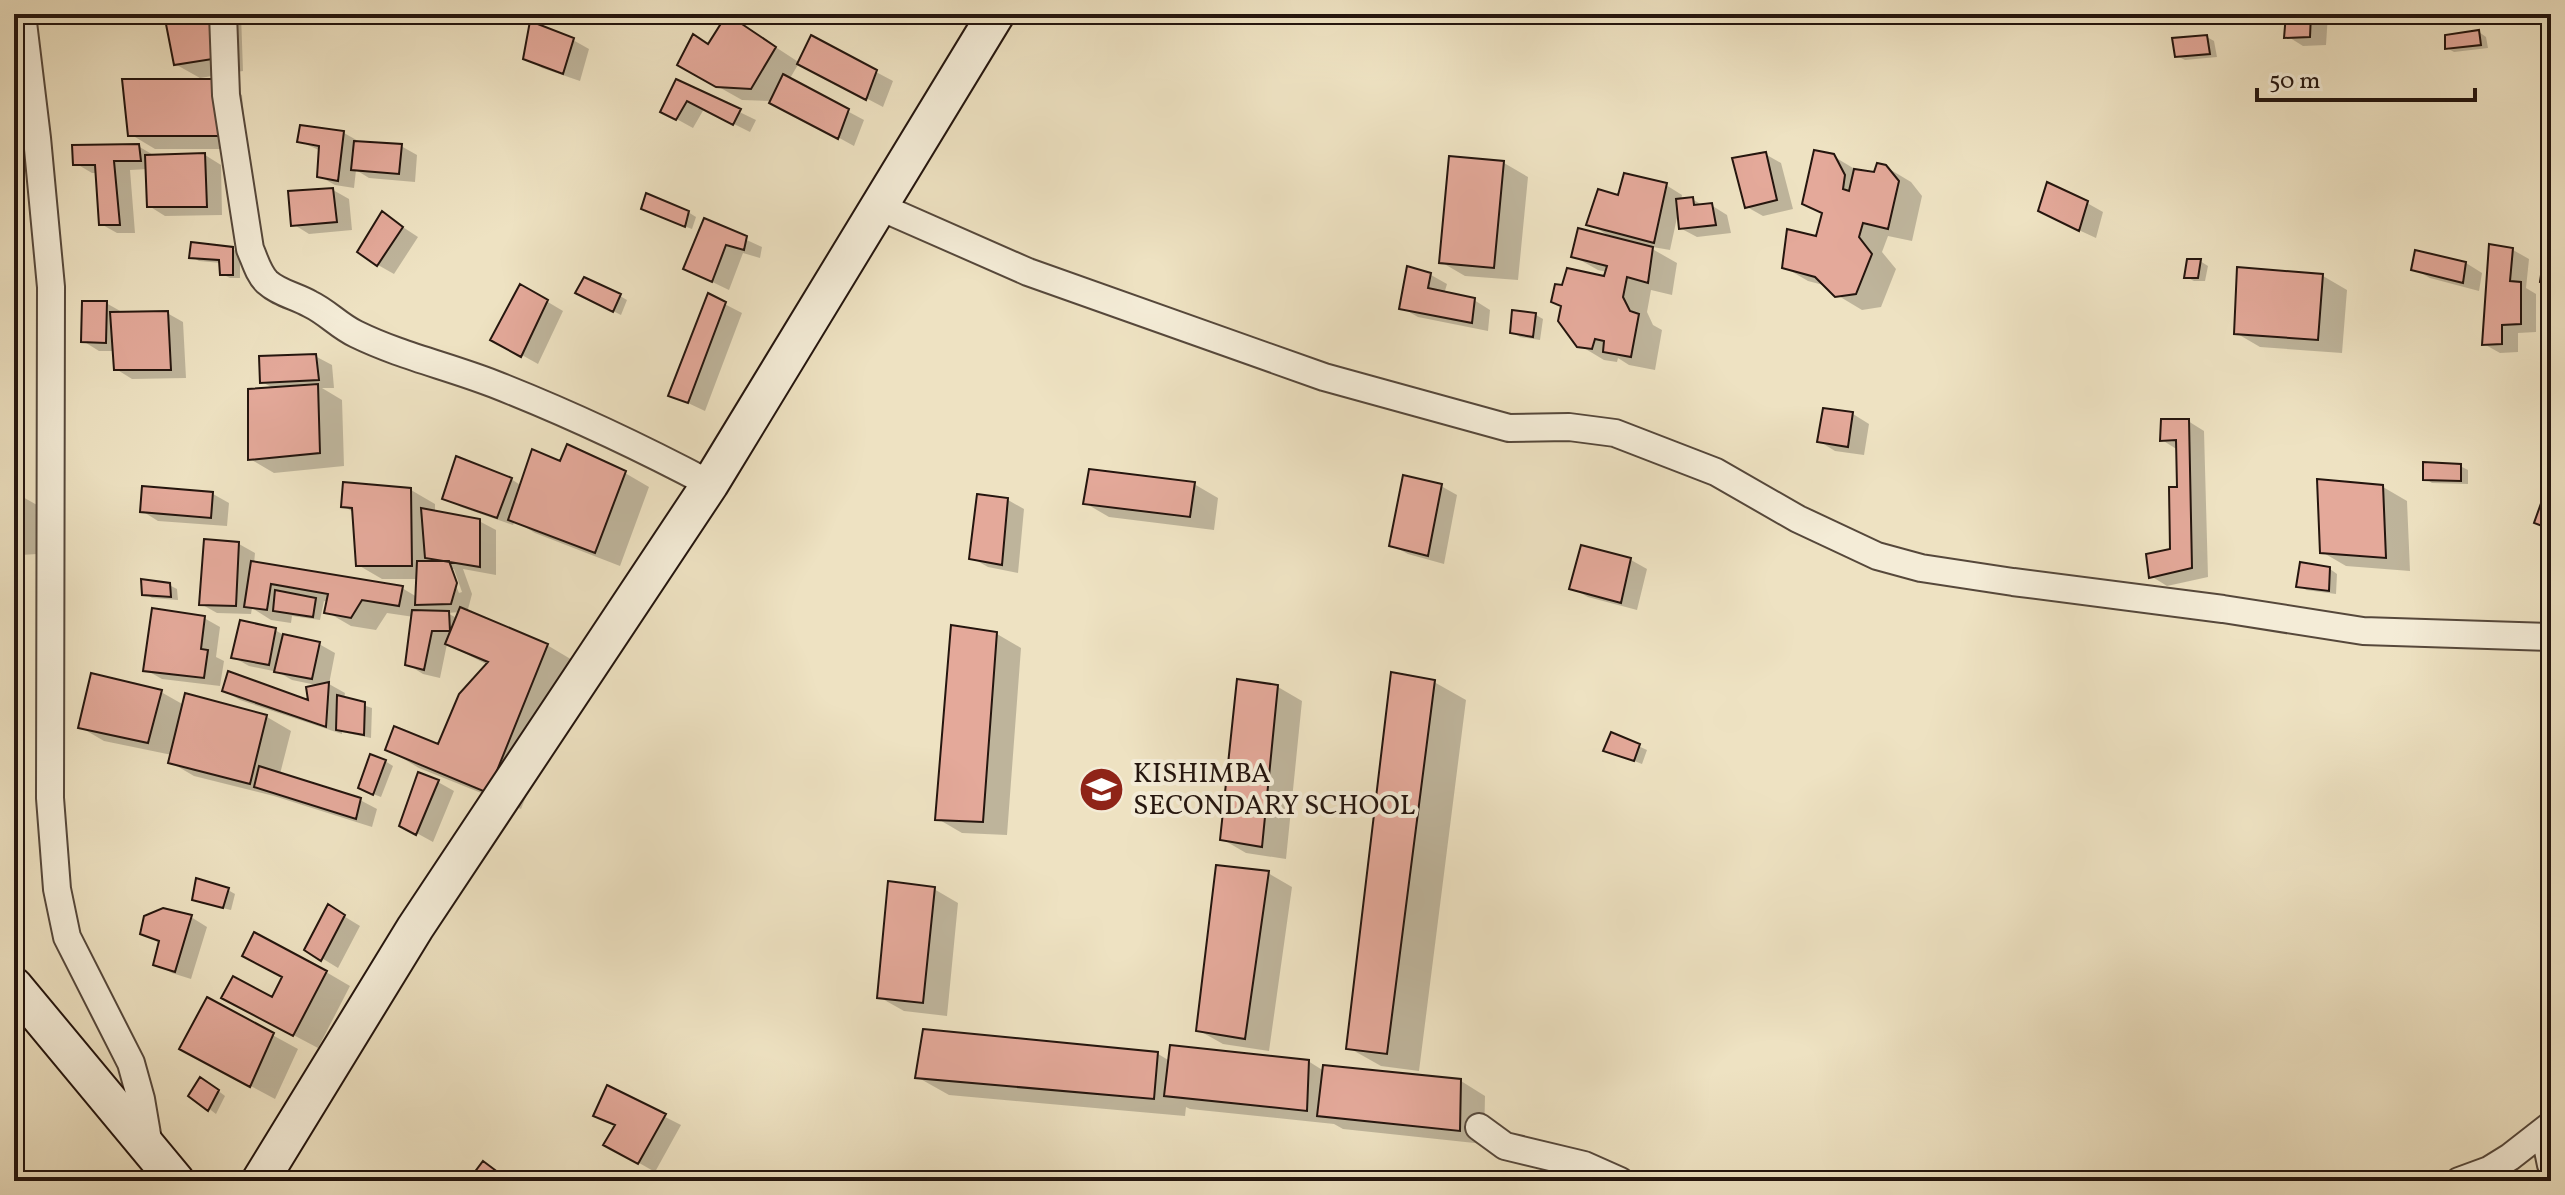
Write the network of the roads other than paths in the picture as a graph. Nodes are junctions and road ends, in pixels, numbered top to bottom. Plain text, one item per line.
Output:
1 (22, 14) edge
2 (223, 14) edge
3 (996, 14) edge
4 (878, 206) junction
5 (710, 484) junction
6 (2551, 637) edge
7 (14, 986) edge
8 (1479, 1127) dead end
9 (2548, 1128) edge
10 (149, 1146) junction
11 (2551, 1165) edge
12 (176, 1181) edge
13 (260, 1181) edge
14 (1620, 1181) edge
15 (2459, 1181) edge

1 - 10 street
2 - 5 street
3 - 4 street
4 - 5 street
4 - 6 street
5 - 13 street
7 - 10 street
8 - 14 street
9 - 11 street
9 - 15 street
10 - 12 street

